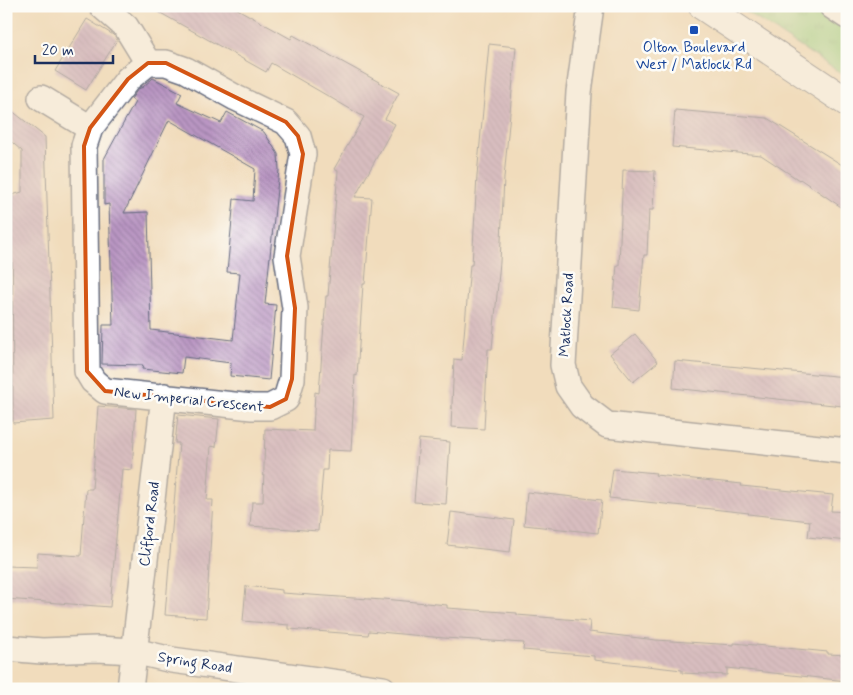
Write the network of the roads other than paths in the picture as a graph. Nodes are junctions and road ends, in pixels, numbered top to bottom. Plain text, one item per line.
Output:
1 (102, 6) edge
2 (591, 6) edge
3 (703, 6) edge
4 (832, 6) edge
5 (847, 16) edge
6 (148, 63) junction
7 (41, 98) dead end
8 (847, 102) edge
9 (90, 128) junction
10 (164, 396) junction
11 (847, 451) edge
12 (6, 648) edge
13 (134, 651) junction
14 (130, 689) edge
15 (383, 689) edge

1 - 6 street
2 - 11 street, Matlock Road
3 - 8 street
4 - 5 street
6 - 9 street, New Imperial Crescent
6 - 10 street, New Imperial Crescent
7 - 9 street
9 - 10 street, New Imperial Crescent
10 - 13 street, Clifford Road
12 - 13 street, Spring Road
13 - 14 street, Clifford Road
13 - 15 street, Spring Road

